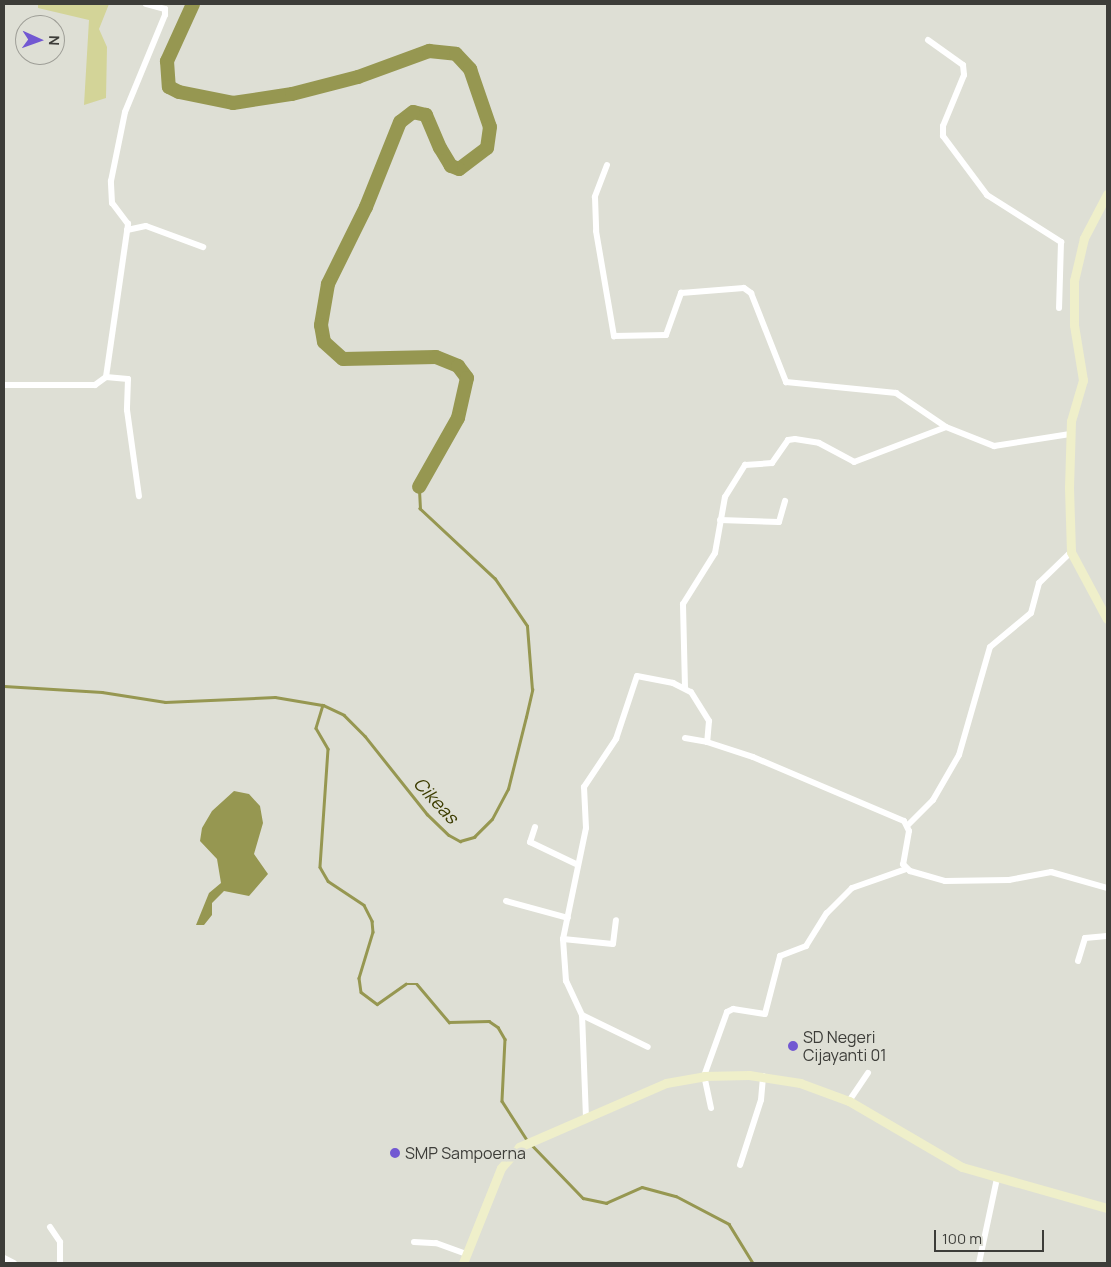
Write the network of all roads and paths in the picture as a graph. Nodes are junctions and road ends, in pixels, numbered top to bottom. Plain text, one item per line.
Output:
1 (146, 4) edge
2 (928, 40) dead end
3 (607, 165) dead end
4 (1107, 194) edge
5 (127, 230) junction
6 (204, 247) dead end
7 (1059, 308) dead end
8 (106, 377) junction
9 (4, 385) edge
10 (946, 427) junction
11 (1070, 434) junction
12 (139, 496) dead end
13 (786, 501) dead end
14 (720, 520) junction
15 (1071, 552) junction
16 (1107, 619) edge
17 (685, 688) junction
18 (685, 738) dead end
19 (707, 742) junction
20 (908, 824) junction
21 (535, 827) dead end
22 (576, 864) junction
23 (906, 869) junction
24 (1107, 888) edge
25 (506, 901) dead end
26 (568, 918) junction
27 (616, 920) dead end
28 (1107, 936) edge
29 (563, 939) junction
30 (1078, 961) dead end
31 (582, 1015) junction
32 (648, 1046) dead end
33 (868, 1073) dead end
34 (704, 1076) junction
35 (763, 1076) junction
36 (848, 1101) junction
37 (711, 1108) dead end
38 (586, 1118) junction
39 (740, 1165) dead end
40 (997, 1178) junction
41 (1107, 1208) edge
42 (50, 1227) dead end
43 (414, 1242) dead end
44 (467, 1254) junction
45 (4, 1258) edge
46 (14, 1263) edge
47 (60, 1263) edge
48 (463, 1263) edge
49 (979, 1263) edge

1 - 5 street
2 - 7 street
3 - 10 street
4 - 11 main road
5 - 6 street
5 - 8 street
8 - 9 street
8 - 12 street
10 - 11 street
10 - 14 street
11 - 15 main road
13 - 14 street
14 - 17 street
15 - 16 main road
15 - 20 street
17 - 19 street
17 - 22 street
18 - 19 street
19 - 20 street
20 - 23 street
21 - 22 street
22 - 26 street
23 - 24 street
23 - 34 street
25 - 26 street
26 - 29 street
27 - 29 street
28 - 30 street
29 - 31 street
31 - 32 street
31 - 38 street
33 - 36 street
34 - 35 main road
34 - 37 street
34 - 38 main road
35 - 36 main road
35 - 39 street
36 - 40 main road
38 - 44 main road
40 - 41 main road
40 - 49 street
42 - 47 street
43 - 44 street
44 - 48 main road
45 - 46 street

